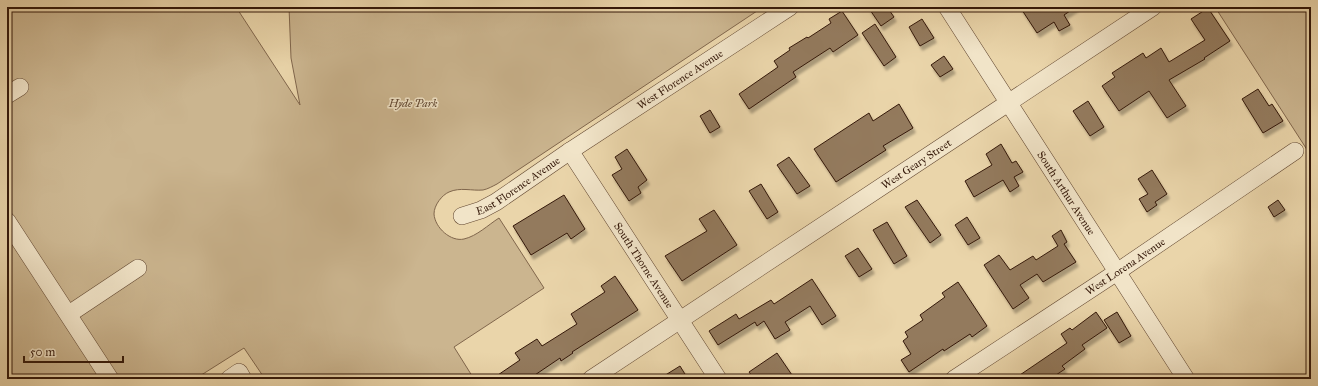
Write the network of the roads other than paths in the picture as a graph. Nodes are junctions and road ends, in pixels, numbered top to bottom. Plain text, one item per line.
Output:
1 (790, 7) edge
2 (947, 7) edge
3 (1153, 7) edge
4 (1009, 102) junction
5 (570, 151) junction
6 (1295, 151) dead end
7 (462, 216) dead end
8 (7, 221) edge
9 (138, 268) dead end
10 (1117, 272) junction
11 (69, 314) junction
12 (680, 321) junction
13 (110, 379) edge
14 (591, 379) edge
15 (718, 379) edge
16 (954, 379) edge
17 (1186, 379) edge

1 - 5 street, West Florence Avenue
2 - 4 street, South Arthur Avenue
3 - 4 street, West Geary Street
4 - 10 street, South Arthur Avenue
4 - 12 street, West Geary Street
5 - 7 street, East Florence Avenue
5 - 12 street, South Thorne Avenue
6 - 10 street, West Lorena Avenue
8 - 11 street
9 - 11 street
10 - 16 street, West Lorena Avenue
10 - 17 street, South Arthur Avenue
11 - 13 street
12 - 14 street, West Geary Street
12 - 15 street, South Thorne Avenue

